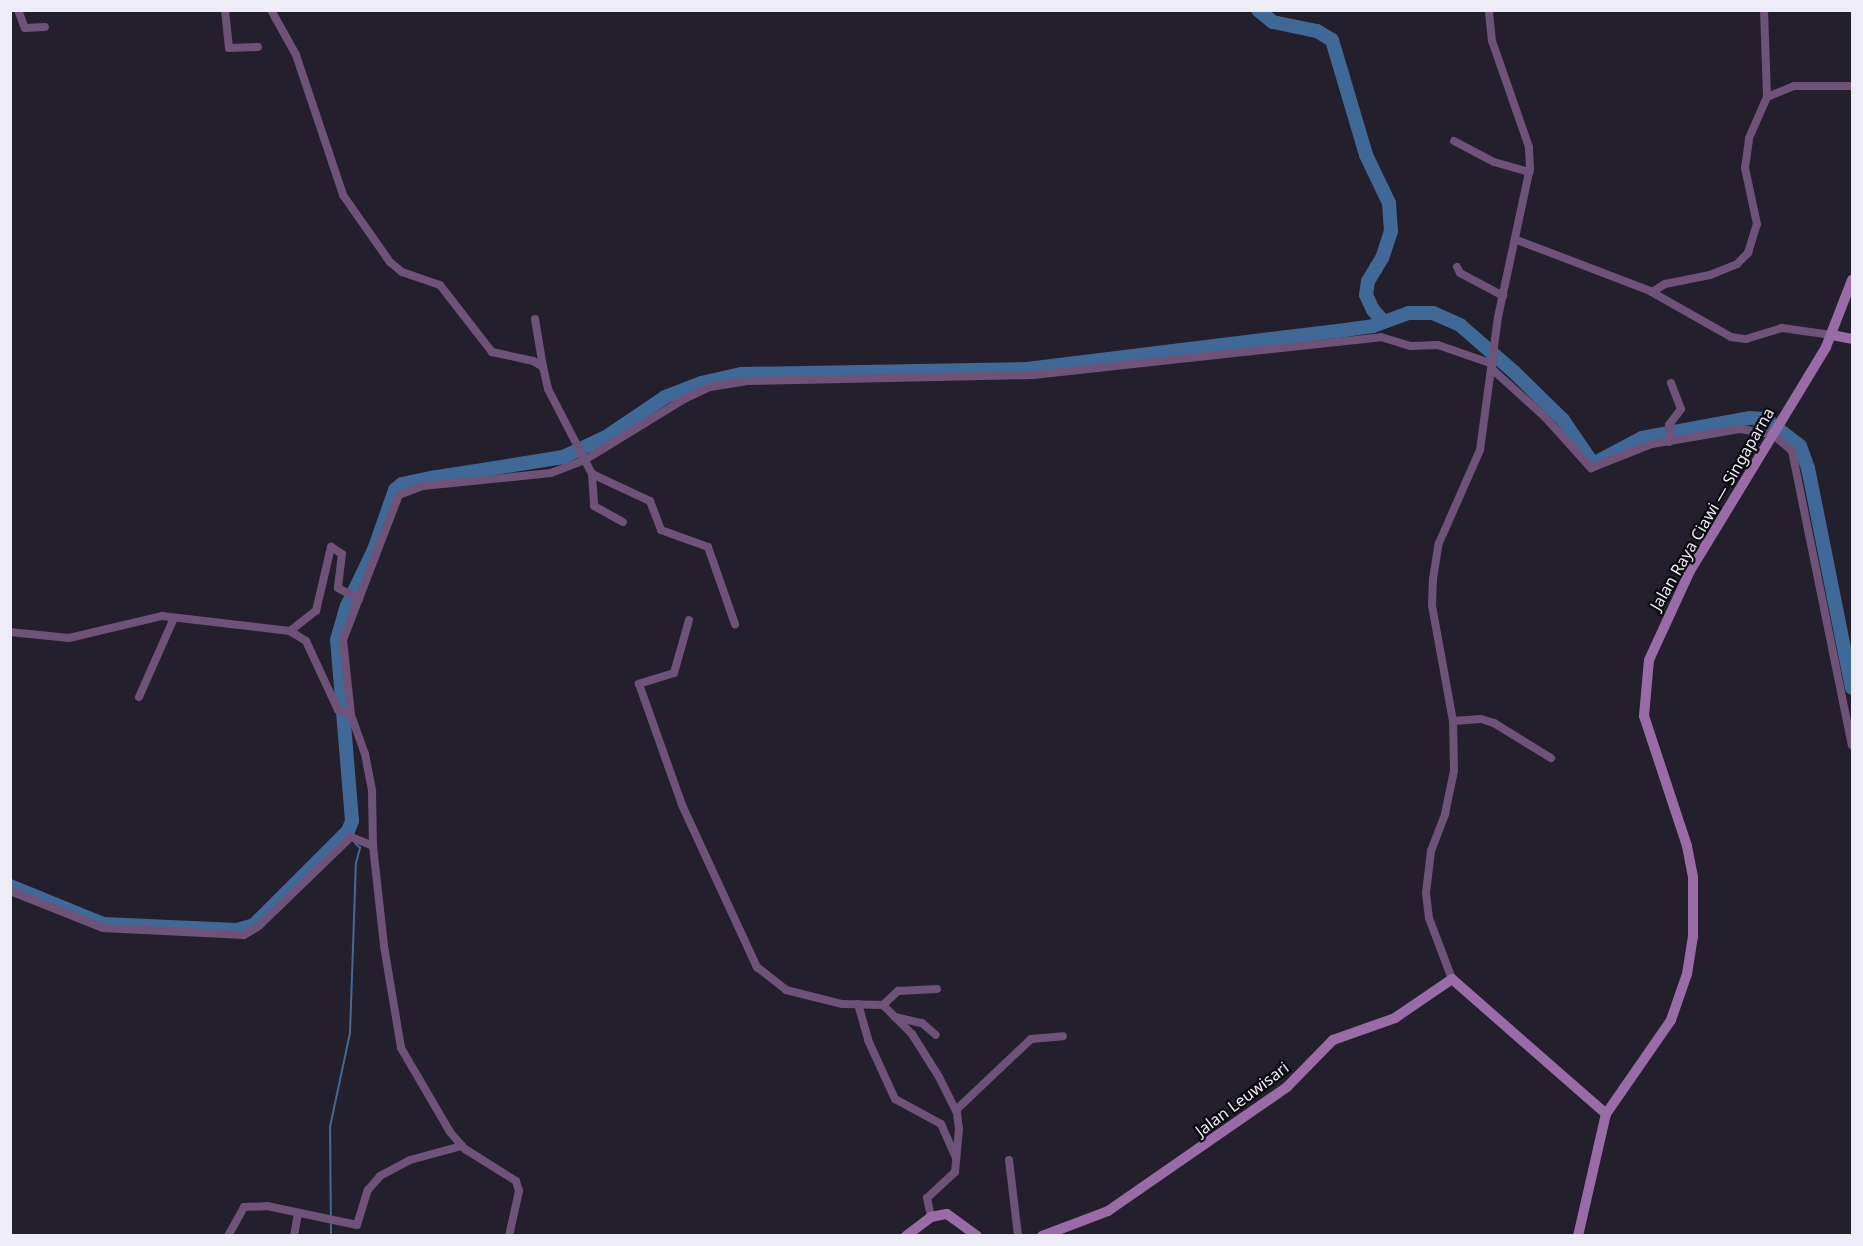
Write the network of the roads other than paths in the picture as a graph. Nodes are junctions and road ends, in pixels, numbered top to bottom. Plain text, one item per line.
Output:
1 (18, 10) edge
2 (225, 10) edge
3 (271, 10) edge
4 (1489, 10) edge
5 (1764, 10) edge
6 (45, 27) dead end
7 (258, 47) dead end
8 (1852, 86) edge
9 (1767, 97) junction
10 (1454, 141) dead end
11 (1530, 172) junction
12 (1517, 240) junction
13 (1457, 267) dead end
14 (1852, 280) edge
15 (1652, 292) junction
16 (1503, 296) junction
17 (535, 320) dead end
18 (1832, 335) junction
19 (1852, 339) edge
20 (1493, 365) junction
21 (543, 367) junction
22 (1671, 383) dead end
23 (1775, 429) junction
24 (1669, 435) junction
25 (584, 461) junction
26 (592, 474) junction
27 (623, 522) dead end
28 (354, 597) junction
29 (174, 618) junction
30 (689, 620) dead end
31 (735, 624) dead end
32 (290, 631) junction
33 (10, 632) edge
34 (139, 697) dead end
35 (346, 714) junction
36 (1453, 721) junction
37 (1852, 745) edge
38 (1551, 758) dead end
39 (374, 846) junction
40 (10, 891) edge
41 (1452, 979) junction
42 (937, 989) dead end
43 (858, 1004) junction
44 (882, 1005) junction
45 (895, 1017) junction
46 (936, 1035) dead end
47 (1063, 1036) dead end
48 (956, 1110) junction
49 (1606, 1114) junction
50 (462, 1146) junction
51 (956, 1157) junction
52 (1009, 1160) dead end
53 (298, 1213) junction
54 (931, 1216) junction
55 (357, 1225) junction
56 (228, 1236) edge
57 (294, 1236) edge
58 (357, 1236) edge
59 (509, 1236) edge
60 (906, 1236) edge
61 (977, 1236) edge
62 (1018, 1236) edge
63 (1042, 1236) edge
64 (1578, 1236) edge

1 - 6 street
2 - 7 street
3 - 21 street
4 - 11 street
5 - 9 street
8 - 9 street
9 - 15 street
10 - 11 street
11 - 12 street
12 - 15 street
12 - 16 street
13 - 16 street
14 - 18 main road, Jalan Raya Ciawi — Singaparna
15 - 18 street
16 - 20 street
17 - 21 street
18 - 19 main road
18 - 23 main road, Jalan Raya Ciawi — Singaparna
20 - 24 street
20 - 25 street
20 - 36 street
21 - 25 street
22 - 24 street
23 - 24 street
23 - 37 street
23 - 49 main road, Jalan Raya Ciawi — Singaparna
25 - 26 street
25 - 28 street
26 - 27 street
26 - 31 street
28 - 32 street
28 - 35 street
29 - 32 street
29 - 33 street
29 - 34 street
30 - 43 street
32 - 35 street
35 - 39 street
36 - 38 street
36 - 41 street
39 - 40 street
39 - 50 street
41 - 49 main road
41 - 63 main road, Jalan Leuwisari
42 - 44 street
43 - 44 street
43 - 51 street
44 - 45 street
45 - 46 street
45 - 48 street
47 - 48 street
48 - 51 street
49 - 64 main road, Jalan Raya Ciawi — Singaparna
50 - 55 street
50 - 59 street
51 - 54 street
52 - 62 street
53 - 55 street
53 - 56 street
53 - 57 street
54 - 60 main road
54 - 61 main road
55 - 58 street

